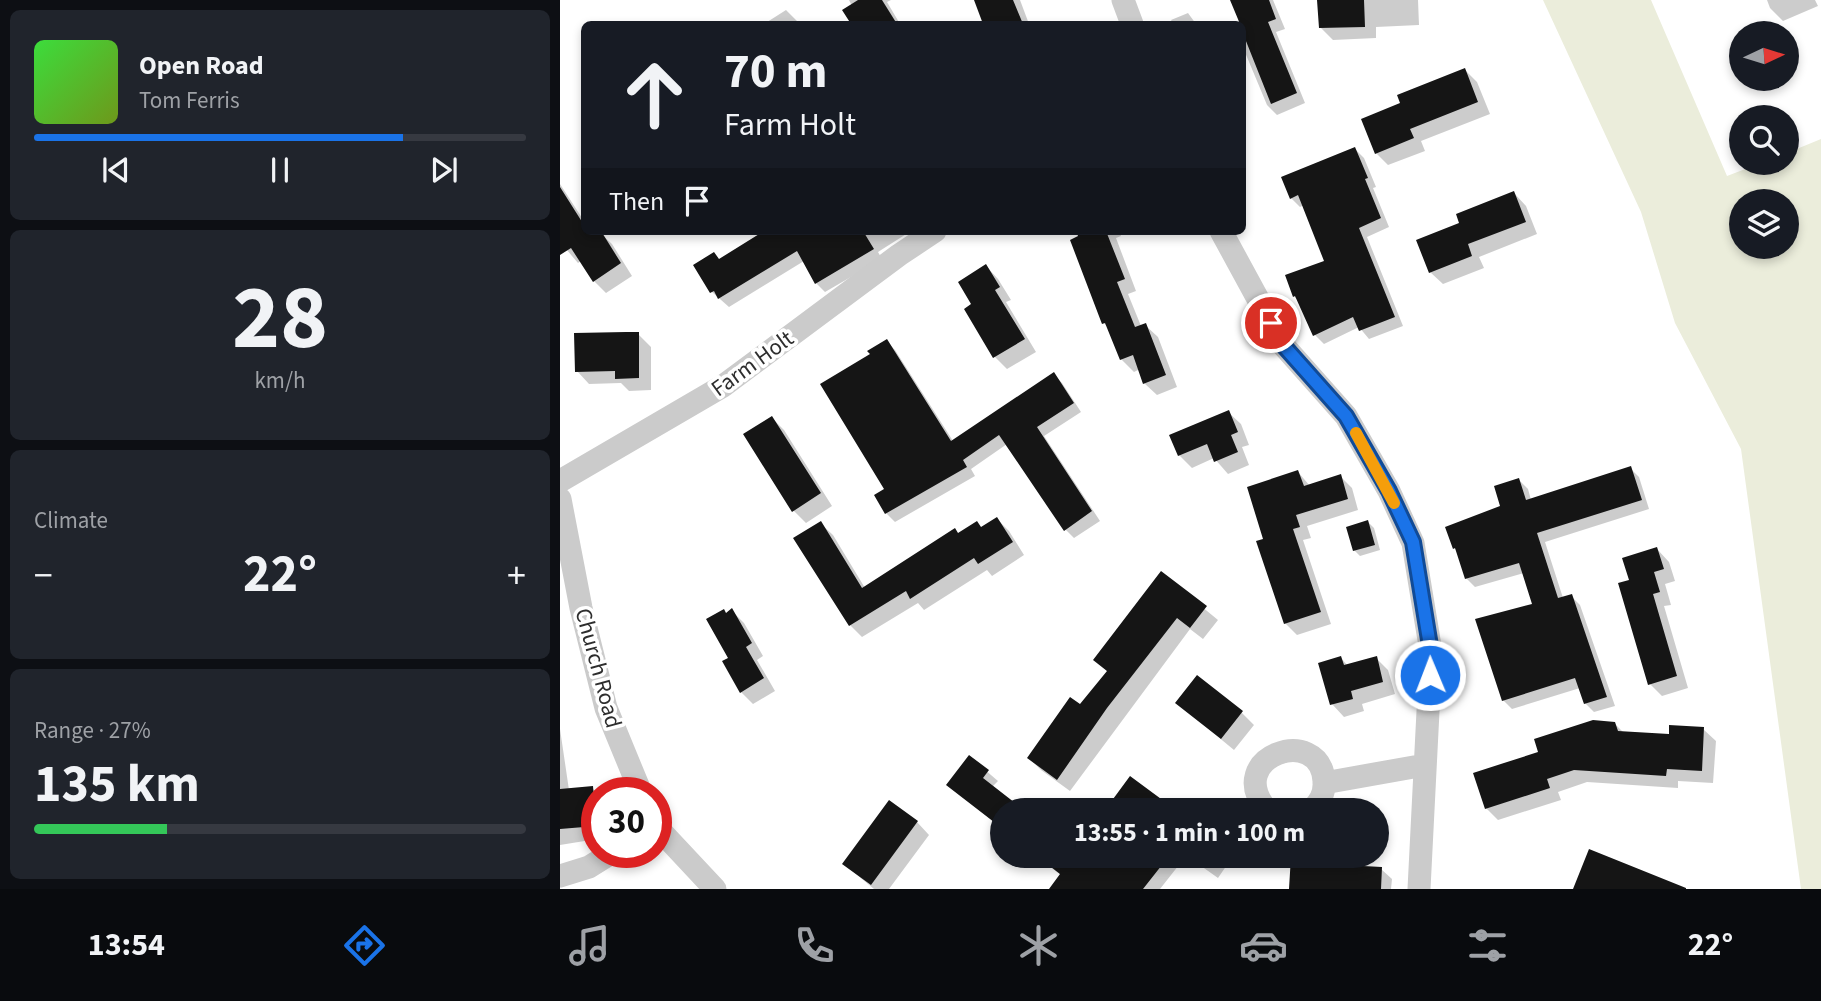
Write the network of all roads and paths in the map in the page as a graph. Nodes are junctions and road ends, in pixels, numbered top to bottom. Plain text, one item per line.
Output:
1 (1123, 0) edge
2 (1131, 21) edge
3 (928, 235) edge
4 (1223, 235) edge
5 (560, 481) edge
6 (560, 499) edge
7 (1425, 765) junction
8 (634, 777) edge
9 (1324, 783) junction
10 (1259, 798) edge
11 (1321, 798) edge
12 (672, 843) edge
13 (586, 868) edge
14 (560, 876) edge
15 (715, 889) edge
16 (1419, 889) edge

1 - 2 street
3 - 5 street, Farm Holt
4 - 7 street
6 - 8 street, Church Road
7 - 9 street
7 - 16 street
9 - 10 street
9 - 11 street
12 - 15 street
13 - 14 street

